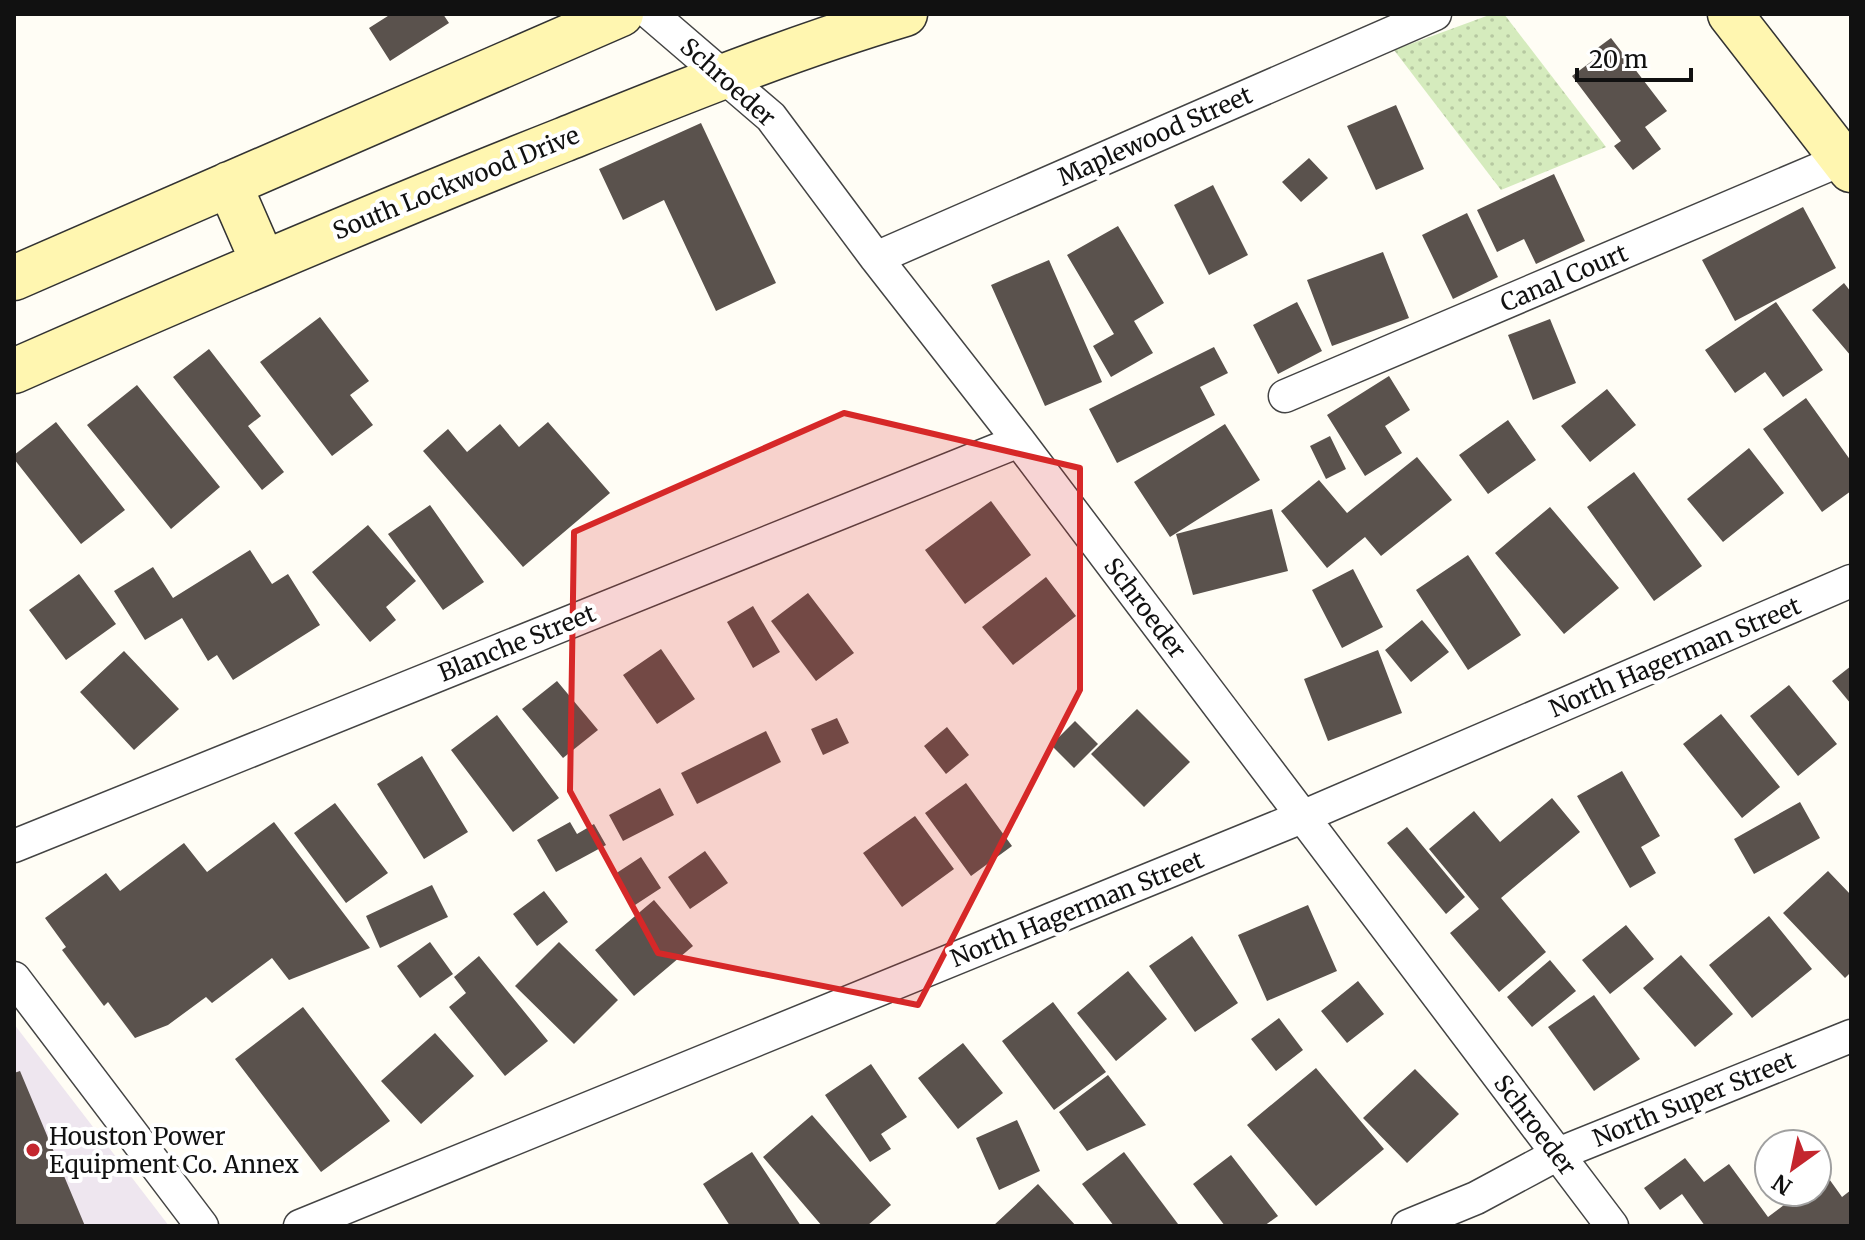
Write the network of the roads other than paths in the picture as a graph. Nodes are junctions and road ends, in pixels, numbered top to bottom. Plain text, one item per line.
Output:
1 (621, 14) edge
2 (651, 14) edge
3 (905, 14) edge
4 (1435, 14) edge
5 (1730, 14) edge
6 (723, 76) junction
7 (1847, 164) edge
8 (229, 184) junction
9 (876, 258) junction
10 (263, 262) junction
11 (14, 278) edge
12 (14, 371) edge
13 (1285, 396) dead end
14 (1019, 441) junction
15 (1851, 581) edge
16 (1302, 817) junction
17 (14, 846) edge
18 (14, 978) edge
19 (1851, 1036) edge
20 (1558, 1154) junction
21 (202, 1226) edge
22 (300, 1226) edge
23 (1408, 1226) edge
24 (1612, 1226) edge

1 - 8 main road
2 - 6 street, Schroeder
3 - 6 main road, South Lockwood Drive
4 - 9 street, Maplewood Street
5 - 7 main road
6 - 9 street, Schroeder
6 - 10 main road, South Lockwood Drive
7 - 13 street, Canal Court
8 - 10 main road
8 - 11 main road
9 - 14 street, Schroeder
10 - 12 main road, South Lockwood Drive
14 - 16 street, Schroeder
14 - 17 street, Blanche Street
15 - 16 street, North Hagerman Street
16 - 20 street, Schroeder
16 - 22 street, North Hagerman Street
18 - 21 street
19 - 20 street, North Super Street
20 - 23 street, North Super Street
20 - 24 street, Schroeder

